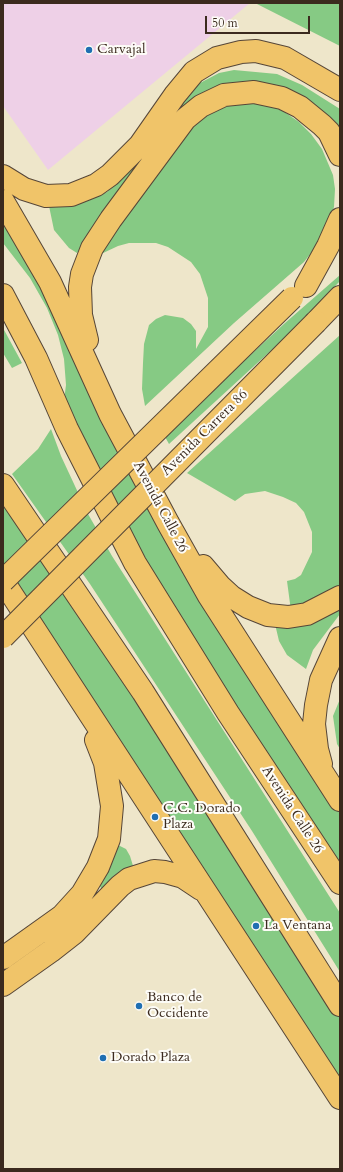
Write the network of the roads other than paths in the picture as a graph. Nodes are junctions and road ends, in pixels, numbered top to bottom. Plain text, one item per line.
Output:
1 (340, 90) edge
2 (340, 155) edge
3 (3, 176) edge
4 (3, 200) edge
5 (340, 219) edge
6 (340, 256) edge
7 (299, 292) junction
8 (3, 295) edge
9 (339, 300) edge
10 (110, 414) junction
11 (3, 485) edge
12 (168, 523) junction
13 (6, 587) edge
14 (340, 597) edge
15 (3, 637) edge
16 (340, 638) edge
17 (80, 700) junction
18 (325, 777) junction
19 (340, 800) edge
20 (340, 883) edge
21 (206, 892) junction
22 (3, 958) edge
23 (3, 985) edge
24 (340, 1005) edge
25 (340, 1098) edge

1 - 3 main road
2 - 10 main road
4 - 10 main road, Avenida Calle 26
5 - 7 main road
6 - 7 main road
7 - 13 main road, bridge
8 - 20 main road, Avenida Calle 26
9 - 15 main road, Avenida Carrera 86, bridge
10 - 12 main road, Avenida Calle 26
11 - 24 main road
12 - 14 main road
12 - 18 main road, Avenida Calle 26
13 - 17 main road
16 - 18 main road
17 - 21 main road
17 - 22 main road
18 - 19 main road, Avenida Calle 26
21 - 23 main road
21 - 25 main road

